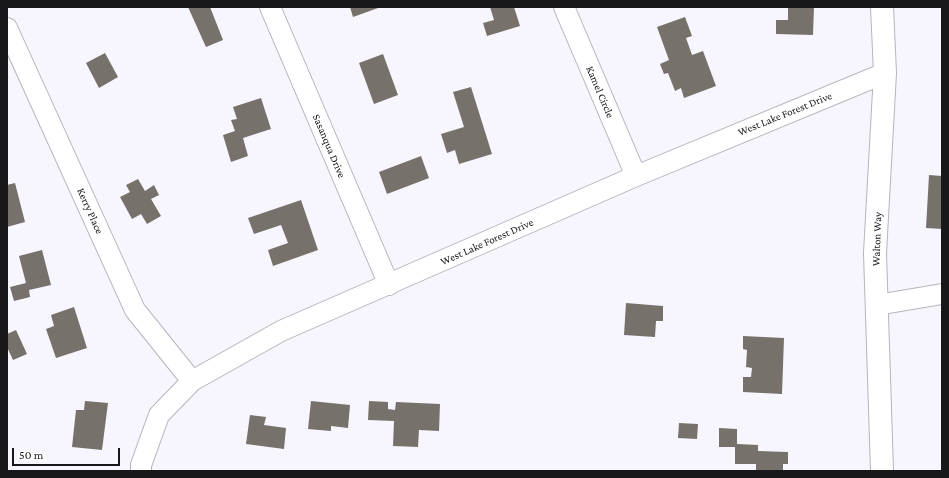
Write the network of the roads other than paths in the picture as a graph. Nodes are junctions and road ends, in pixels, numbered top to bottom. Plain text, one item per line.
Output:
1 (270, 7) edge
2 (564, 7) edge
3 (882, 7) edge
4 (7, 28) edge
5 (886, 73) junction
6 (636, 176) junction
7 (389, 285) junction
8 (942, 294) edge
9 (877, 305) junction
10 (192, 381) junction
11 (141, 471) edge
12 (882, 471) edge

1 - 7 street, Sasanqua Drive
2 - 6 street, Kamel Circle
3 - 5 main road, Walton Way
4 - 10 street, Kerry Place
5 - 6 street, West Lake Forest Drive
5 - 9 main road, Walton Way
6 - 7 street, West Lake Forest Drive
7 - 10 street, West Lake Forest Drive
8 - 9 street
9 - 12 main road, Walton Way
10 - 11 street, West Lake Forest Drive

